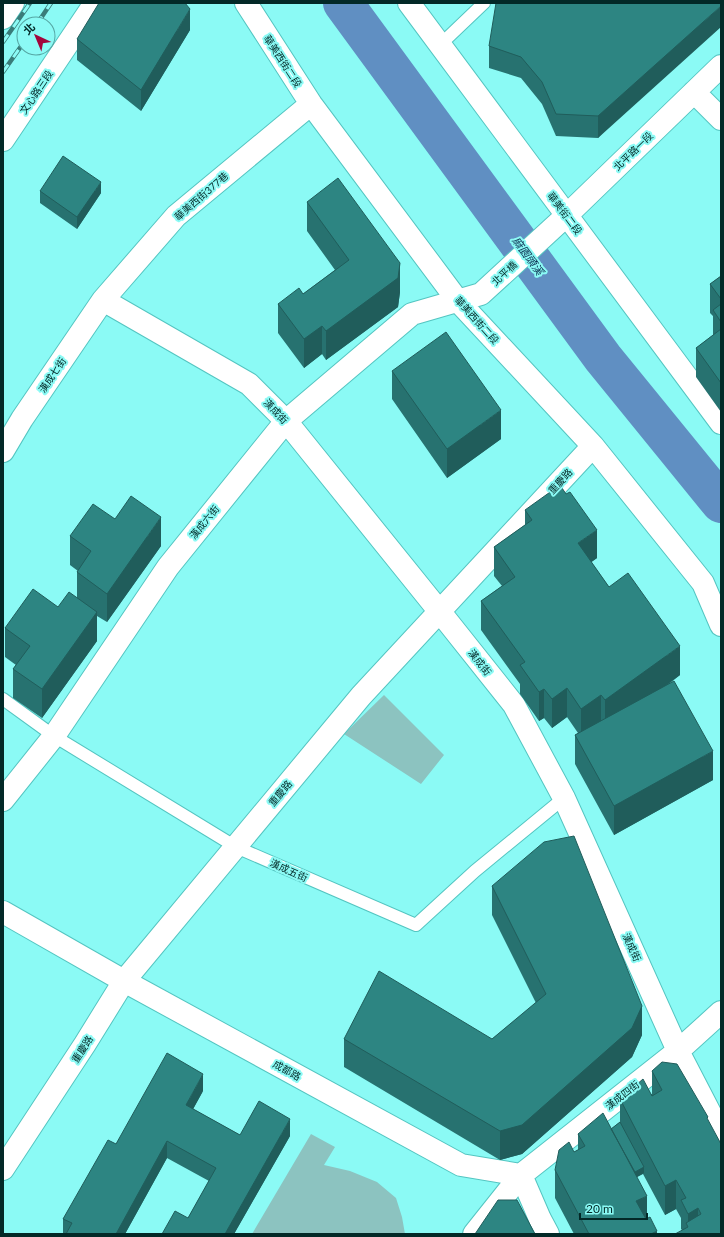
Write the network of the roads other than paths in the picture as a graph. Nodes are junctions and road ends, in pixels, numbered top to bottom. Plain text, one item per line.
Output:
1 (13, 3) edge
2 (95, 3) edge
3 (246, 3) edge
4 (409, 3) edge
5 (484, 3) edge
6 (3, 18) edge
7 (441, 44) junction
8 (721, 66) edge
9 (694, 92) junction
10 (311, 104) junction
11 (721, 119) edge
12 (3, 140) edge
13 (566, 215) junction
14 (544, 235) joint
15 (103, 300) junction
16 (458, 301) junction
17 (286, 421) junction
18 (721, 423) edge
19 (592, 446) junction
20 (3, 451) edge
21 (440, 612) junction
22 (721, 625) edge
23 (3, 699) edge
24 (54, 736) junction
25 (564, 798) junction
26 (3, 800) edge
27 (236, 847) junction
28 (3, 912) edge
29 (124, 980) junction
30 (721, 1012) edge
31 (678, 1051) junction
32 (721, 1134) edge
33 (4, 1166) edge
34 (521, 1174) junction
35 (474, 1234) edge
36 (548, 1234) edge

1 - 6 street
2 - 12 street, 文心路三段
3 - 10 street, 華美西街二段
4 - 7 street, 華美街二段
5 - 7 lane
7 - 13 street, 華美街二段
8 - 9 street, 北平路一段
9 - 11 street
9 - 13 street, 北平路一段
10 - 15 street, 華美西街377巷
10 - 16 street, 華美西街二段
13 - 14 street, 北平路一段
13 - 18 street, 華美街二段
14 - 16 street, 北平橋
15 - 17 street, 漢成街
15 - 20 street, 漢成七街
16 - 17 street, 漢成六街
16 - 19 street, 華美西街二段
17 - 21 street, 漢成街
17 - 24 street, 漢成六街
19 - 21 street, 重慶路
19 - 22 street, 華美西街二段
21 - 25 street, 漢成街
21 - 27 street, 重慶路
23 - 24 lane, 漢成五街
24 - 26 street, 漢成六街
24 - 27 lane, 漢成五街
25 - 27 lane, 漢成五街
25 - 31 street, 漢成街
27 - 29 street, 重慶路
28 - 29 street, 成都路
29 - 33 street, 重慶路
29 - 34 street, 成都路
30 - 31 street, 漢成四街
31 - 32 street, 漢成街
31 - 34 street, 漢成四街
34 - 35 street, 漢成四街
34 - 36 street

